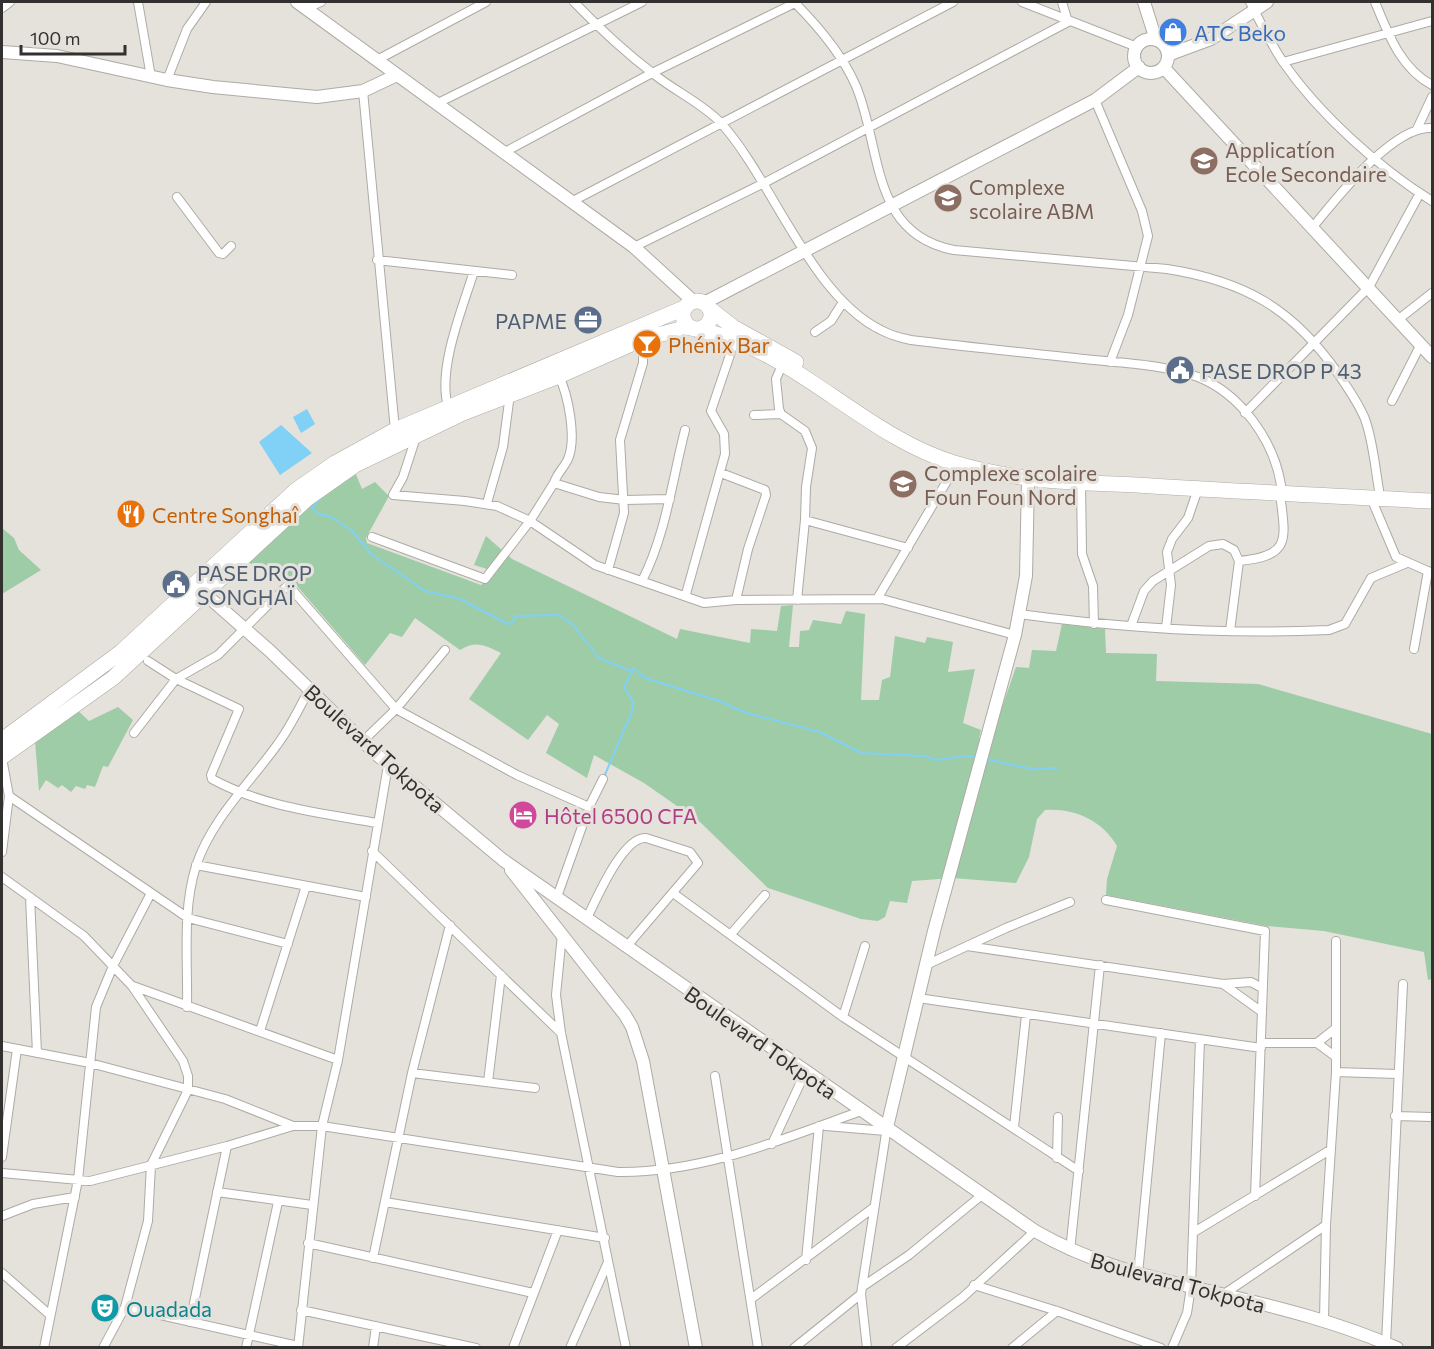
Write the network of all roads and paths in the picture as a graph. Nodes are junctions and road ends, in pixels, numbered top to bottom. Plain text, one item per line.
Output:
1 (138, 2) edge
2 (206, 2) edge
3 (321, 2) edge
4 (486, 2) edge
5 (574, 2) edge
6 (642, 2) edge
7 (795, 2) edge
8 (953, 2) edge
9 (1022, 2) edge
10 (1062, 2) edge
11 (1144, 2) edge
12 (1267, 2) edge
13 (1375, 2) edge
14 (302, 5) edge
15 (1252, 6) edge
16 (1432, 21) edge
17 (1068, 22) junction
18 (597, 26) junction
19 (1388, 32) junction
20 (1156, 40) junction
21 (1137, 47) junction
22 (2, 52) edge
23 (1168, 55) junction
24 (842, 59) junction
25 (377, 60) junction
26 (1283, 62) junction
27 (1139, 68) junction
28 (1164, 68) junction
29 (652, 74) junction
30 (397, 75) junction
31 (151, 76) junction
32 (167, 80) junction
33 (1432, 84) edge
34 (363, 90) junction
35 (1432, 97) edge
36 (1095, 100) junction
37 (436, 104) junction
38 (720, 122) junction
39 (869, 127) junction
40 (1432, 128) edge
41 (1417, 129) junction
42 (503, 153) junction
43 (1375, 158) junction
44 (764, 183) junction
45 (1420, 193) junction
46 (177, 197) dead end
47 (1432, 201) edge
48 (571, 202) junction
49 (892, 206) junction
50 (1312, 228) junction
51 (231, 246) dead end
52 (634, 247) junction
53 (804, 250) junction
54 (377, 260) junction
55 (1140, 268) junction
56 (474, 271) junction
57 (512, 275) dead end
58 (1369, 287) junction
59 (1432, 293) edge
60 (843, 302) junction
61 (698, 305) junction
62 (1399, 319) junction
63 (693, 328) junction
64 (815, 332) dead end
65 (643, 339) junction
66 (735, 340) junction
67 (1315, 341) junction
68 (1421, 344) junction
69 (1432, 357) edge
70 (1110, 362) junction
71 (782, 365) junction
72 (559, 376) junction
73 (510, 394) junction
74 (1392, 401) dead end
75 (448, 406) junction
76 (1245, 413) junction
77 (781, 414) junction
78 (754, 415) dead end
79 (395, 430) junction
80 (685, 430) dead end
81 (417, 434) junction
82 (957, 464) junction
83 (721, 473) junction
84 (1028, 480) junction
85 (554, 483) junction
86 (1081, 483) junction
87 (1198, 489) junction
88 (1281, 489) junction
89 (1432, 493) edge
90 (1375, 494) junction
91 (670, 499) junction
92 (625, 500) junction
93 (1432, 501) edge
94 (487, 503) junction
95 (805, 520) junction
96 (530, 521) junction
97 (372, 537) dead end
98 (908, 548) junction
99 (1393, 554) junction
100 (1239, 561) junction
101 (1407, 563) junction
102 (608, 570) junction
103 (1170, 571) junction
104 (1430, 572) edge
105 (1385, 573) junction
106 (642, 581) junction
107 (205, 594) junction
108 (686, 594) junction
109 (877, 599) junction
110 (736, 600) junction
111 (797, 600) junction
112 (1019, 614) junction
113 (1094, 624) junction
114 (1131, 626) junction
115 (244, 627) junction
116 (1166, 628) junction
117 (1230, 631) junction
118 (1015, 635) junction
119 (1414, 649) dead end
120 (445, 650) dead end
121 (148, 661) dead end
122 (176, 679) junction
123 (309, 690) junction
124 (396, 709) junction
125 (134, 733) dead end
126 (2, 740) edge
127 (363, 741) junction
128 (2, 758) edge
129 (388, 765) junction
130 (603, 779) dead end
131 (238, 794) junction
132 (9, 796) junction
133 (589, 807) junction
134 (377, 823) junction
135 (372, 851) junction
136 (2, 852) edge
137 (503, 860) junction
138 (196, 865) junction
139 (2, 877) edge
140 (306, 886) junction
141 (151, 893) junction
142 (673, 893) junction
143 (765, 895) dead end
144 (30, 897) junction
145 (366, 897) junction
146 (557, 897) junction
147 (1106, 900) dead end
148 (1070, 902) dead end
149 (188, 918) junction
150 (587, 918) junction
151 (450, 925) junction
152 (562, 934) junction
153 (730, 934) junction
154 (1336, 941) dead end
155 (288, 944) junction
156 (627, 946) junction
157 (865, 946) dead end
158 (967, 946) junction
159 (926, 965) junction
160 (1100, 965) junction
161 (113, 966) junction
162 (501, 975) junction
163 (1223, 984) junction
164 (1403, 984) dead end
165 (132, 986) junction
166 (1262, 988) junction
167 (918, 998) junction
168 (188, 1007) junction
169 (1262, 1012) junction
170 (1026, 1015) junction
171 (843, 1017) junction
172 (1092, 1025) junction
173 (1336, 1028) junction
174 (260, 1031) junction
175 (561, 1033) junction
176 (1161, 1033) junction
177 (1200, 1039) junction
178 (1317, 1042) junction
179 (2, 1046) edge
180 (1261, 1046) junction
181 (17, 1049) junction
182 (37, 1053) junction
183 (903, 1057) junction
184 (1336, 1057) junction
185 (338, 1060) junction
186 (90, 1063) junction
187 (1336, 1072) junction
188 (412, 1073) junction
189 (805, 1073) junction
190 (1397, 1074) junction
191 (715, 1076) dead end
192 (488, 1082) junction
193 (535, 1088) dead end
194 (188, 1090) junction
195 (861, 1111) junction
196 (1395, 1116) junction
197 (1058, 1117) dead end
198 (1432, 1117) edge
199 (293, 1125) junction
200 (322, 1126) junction
201 (819, 1126) junction
202 (1014, 1128) junction
203 (887, 1129) junction
204 (398, 1137) junction
205 (772, 1144) junction
206 (227, 1146) junction
207 (1330, 1150) junction
208 (2, 1157) edge
209 (726, 1157) junction
210 (1057, 1158) junction
211 (151, 1165) junction
212 (590, 1170) junction
213 (663, 1171) junction
214 (1079, 1171) junction
215 (2, 1173) edge
216 (78, 1180) junction
217 (218, 1192) junction
218 (982, 1195) junction
219 (1255, 1196) junction
220 (75, 1197) junction
221 (278, 1202) junction
222 (386, 1202) junction
223 (312, 1205) junction
224 (873, 1208) junction
225 (2, 1216) edge
226 (1326, 1225) junction
227 (558, 1230) junction
228 (1035, 1231) junction
229 (1194, 1232) junction
230 (604, 1238) junction
231 (308, 1243) junction
232 (1070, 1251) junction
233 (372, 1258) junction
234 (806, 1260) junction
235 (608, 1262) junction
236 (2, 1273) edge
237 (1138, 1274) junction
238 (974, 1285) junction
239 (1191, 1287) junction
240 (861, 1291) junction
241 (533, 1293) junction
242 (1224, 1294) junction
243 (751, 1299) junction
244 (125, 1307) junction
245 (301, 1310) junction
246 (1057, 1311) junction
247 (50, 1315) junction
248 (1324, 1320) junction
249 (190, 1322) junction
250 (376, 1326) junction
251 (249, 1336) junction
252 (1140, 1341) junction
253 (437, 1343) edge
254 (1391, 1345) edge
255 (44, 1347) edge
256 (103, 1347) edge
257 (246, 1347) edge
258 (298, 1347) edge
259 (374, 1347) edge
260 (476, 1347) edge
261 (513, 1347) edge
262 (570, 1347) edge
263 (626, 1347) edge
264 (696, 1347) edge
265 (758, 1347) edge
266 (794, 1347) edge
267 (867, 1347) edge
268 (896, 1347) edge
269 (1012, 1347) edge
270 (1131, 1347) edge
271 (1161, 1347) edge
272 (1172, 1347) edge

1 - 31 street
2 - 32 street
3 - 14 street
4 - 25 street
5 - 18 street
6 - 18 street
7 - 24 street
7 - 29 street
8 - 24 street
9 - 17 street
10 - 17 street
11 - 20 street
12 - 15 street
13 - 19 street
14 - 25 street
15 - 23 street
15 - 26 street
16 - 19 street
17 - 21 street
17 - 39 street
18 - 29 street
18 - 37 street
19 - 26 street
19 - 33 street
20 - 21 street
20 - 23 street
21 - 27 street
22 - 31 street
23 - 28 street
24 - 38 street
24 - 39 street
25 - 30 street
26 - 43 street
27 - 28 street
27 - 36 street
28 - 50 street
29 - 38 street
29 - 42 street
30 - 34 street
30 - 37 street
31 - 32 street
32 - 34 street
34 - 54 street
35 - 41 street
36 - 49 street
36 - 55 street
37 - 42 street
38 - 44 street
38 - 48 street
39 - 44 street
39 - 49 street
40 - 41 street
41 - 43 street
42 - 48 street
43 - 45 street
43 - 50 street
44 - 52 street
44 - 53 street
45 - 47 street
45 - 58 street
46 - 51 street
48 - 52 street
49 - 53 street
49 - 55 street
50 - 58 street
52 - 61 street
53 - 60 street
53 - 61 street
54 - 56 street
54 - 79 street
55 - 67 street
55 - 70 street
56 - 57 street
56 - 75 street
58 - 62 street
58 - 67 street
59 - 62 street
60 - 64 street
60 - 70 street
61 - 63 highway
61 - 63 highway
61 - 75 highway
61 - 88 highway
62 - 68 street
63 - 65 highway
63 - 66 highway
65 - 72 highway
65 - 92 street
66 - 71 highway
66 - 83 street
67 - 76 street
67 - 90 street
68 - 69 street
68 - 74 street
70 - 76 street
71 - 77 street
71 - 82 highway
72 - 73 highway
72 - 85 street
73 - 81 highway
73 - 94 street
75 - 79 highway
76 - 88 street
77 - 78 street
77 - 95 street
79 - 126 highway
80 - 91 street
81 - 94 street
81 - 107 highway
82 - 84 highway
82 - 98 street
83 - 108 street
83 - 110 street
84 - 86 highway
84 - 112 street
85 - 92 street
85 - 96 street
86 - 87 highway
86 - 113 street
87 - 88 highway
87 - 103 street
88 - 90 highway
88 - 100 street
89 - 90 highway
90 - 93 highway
90 - 99 street
91 - 92 street
91 - 106 street
92 - 102 street
94 - 96 street
95 - 98 street
95 - 111 street
96 - 97 street
96 - 102 street
98 - 109 street
99 - 101 street
99 - 105 street
100 - 103 street
100 - 117 street
101 - 104 street
101 - 105 street
102 - 106 street
103 - 114 street
103 - 116 street
104 - 119 street
105 - 117 street
106 - 108 street
107 - 115 street, Boulevard Tokpota
107 - 128 highway
108 - 110 street
109 - 111 street
109 - 118 street
110 - 111 street
112 - 113 street
112 - 118 street
113 - 114 street
114 - 116 street
115 - 122 street
115 - 123 street, Boulevard Tokpota
115 - 124 street
116 - 117 street
118 - 159 street
120 - 124 street
121 - 122 street
122 - 125 street
122 - 131 street
123 - 127 street, Boulevard Tokpota
123 - 131 street
124 - 127 street
124 - 133 street
127 - 129 street, Boulevard Tokpota
128 - 132 street
129 - 134 street
129 - 137 street, Boulevard Tokpota
130 - 133 street
131 - 134 street
131 - 138 street
132 - 136 street
132 - 141 street
133 - 146 street
134 - 135 street
135 - 145 street
135 - 151 street
137 - 146 street, Boulevard Tokpota
137 - 152 street
138 - 140 street
138 - 149 street
139 - 144 street
140 - 145 street
140 - 155 street
141 - 149 street
141 - 161 street
142 - 150 street
142 - 153 street
142 - 156 street
143 - 153 street
144 - 161 street
144 - 182 street
145 - 185 street
146 - 150 street, Boulevard Tokpota
147 - 166 street
148 - 158 street
149 - 155 street
149 - 168 street
150 - 156 street, Boulevard Tokpota
151 - 162 street
151 - 188 street
152 - 175 street
152 - 213 street
153 - 171 street
154 - 173 street
155 - 174 street
156 - 189 street, Boulevard Tokpota
157 - 171 street
158 - 159 street
158 - 160 street
159 - 167 street
160 - 163 street
160 - 172 street
161 - 165 street
161 - 186 street
162 - 175 street
162 - 192 street
163 - 166 street
163 - 169 street
164 - 190 street
165 - 168 street
165 - 194 street
166 - 169 street
167 - 170 street
167 - 183 street
168 - 174 street
169 - 180 street
170 - 172 street
170 - 202 street
171 - 183 street
172 - 176 street
172 - 214 street
173 - 178 street
173 - 184 street
174 - 185 street
175 - 212 street
176 - 177 street
176 - 237 street
177 - 180 street
177 - 229 street
178 - 180 street
178 - 184 street
179 - 181 street
180 - 219 street
181 - 182 street
181 - 208 street
182 - 186 street
183 - 202 street
183 - 203 street
184 - 187 street
185 - 200 street
186 - 194 street
186 - 216 street
187 - 190 street
187 - 207 street
188 - 192 street
188 - 204 street
189 - 195 street, Boulevard Tokpota
189 - 205 street
190 - 196 street
191 - 209 street
192 - 193 street
194 - 199 street
194 - 211 street
195 - 201 street
195 - 203 street, Boulevard Tokpota
196 - 198 street
196 - 254 street
197 - 210 street
199 - 200 street
199 - 206 street
200 - 204 street
200 - 223 street
201 - 203 street
201 - 205 street
201 - 234 street
202 - 210 street
203 - 218 street, Boulevard Tokpota
203 - 224 street
204 - 212 street
204 - 222 street
205 - 209 street
206 - 211 street
206 - 217 street
207 - 219 street
207 - 226 street
209 - 213 street
209 - 243 street
210 - 214 street
211 - 216 street
211 - 244 street
212 - 213 street
212 - 230 street
213 - 264 street
214 - 232 street
215 - 216 street
216 - 220 street
217 - 221 street
217 - 249 street
218 - 228 street, Boulevard Tokpota
218 - 240 street
219 - 229 street
220 - 225 street
220 - 247 street
221 - 223 street
221 - 251 street
222 - 227 street
222 - 233 street
223 - 231 street
224 - 234 street
224 - 240 street
226 - 242 street
226 - 248 street
227 - 230 street
227 - 241 street
228 - 232 street, Boulevard Tokpota
228 - 238 street
229 - 239 street
230 - 235 street
231 - 233 street
231 - 245 street
232 - 237 street, Boulevard Tokpota
233 - 241 street
234 - 243 street
235 - 262 street
235 - 263 street
236 - 247 street
237 - 239 street, Boulevard Tokpota
238 - 246 street
238 - 268 street
239 - 242 street, Boulevard Tokpota
239 - 272 street
240 - 266 street
240 - 267 street
241 - 261 street
242 - 248 street, Boulevard Tokpota
243 - 265 street
244 - 249 street
244 - 256 street
245 - 250 street
245 - 258 street
246 - 252 street
246 - 269 street
247 - 255 street
248 - 254 street, Boulevard Tokpota
249 - 251 street
250 - 253 street
250 - 259 street
251 - 257 street
251 - 258 street
252 - 270 street
252 - 271 street
253 - 260 street

